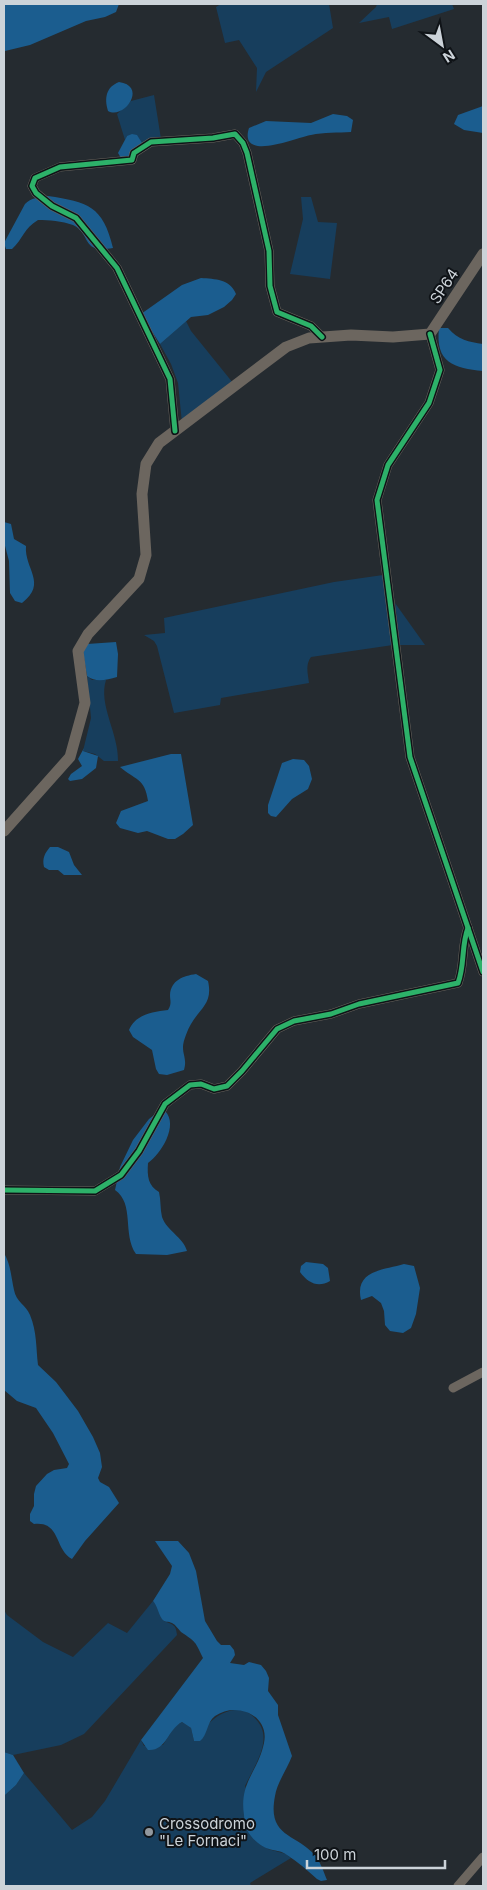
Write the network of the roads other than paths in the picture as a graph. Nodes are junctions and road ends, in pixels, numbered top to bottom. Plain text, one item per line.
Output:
1 (483, 254) edge
2 (430, 334) junction
3 (322, 337) junction
4 (175, 431) junction
5 (4, 832) edge
6 (468, 928) junction
7 (483, 939) edge
8 (474, 945) junction
9 (483, 972) edge
10 (4, 1190) edge
11 (483, 1372) edge
12 (453, 1388) dead end
13 (483, 1857) edge
14 (458, 1886) edge

1 - 2 street, SP64 / SP64
2 - 3 street
2 - 6 street
3 - 4 street
3 - 4 street
4 - 5 street
6 - 8 street
6 - 10 street
7 - 8 street
8 - 9 street
11 - 12 street
13 - 14 street

